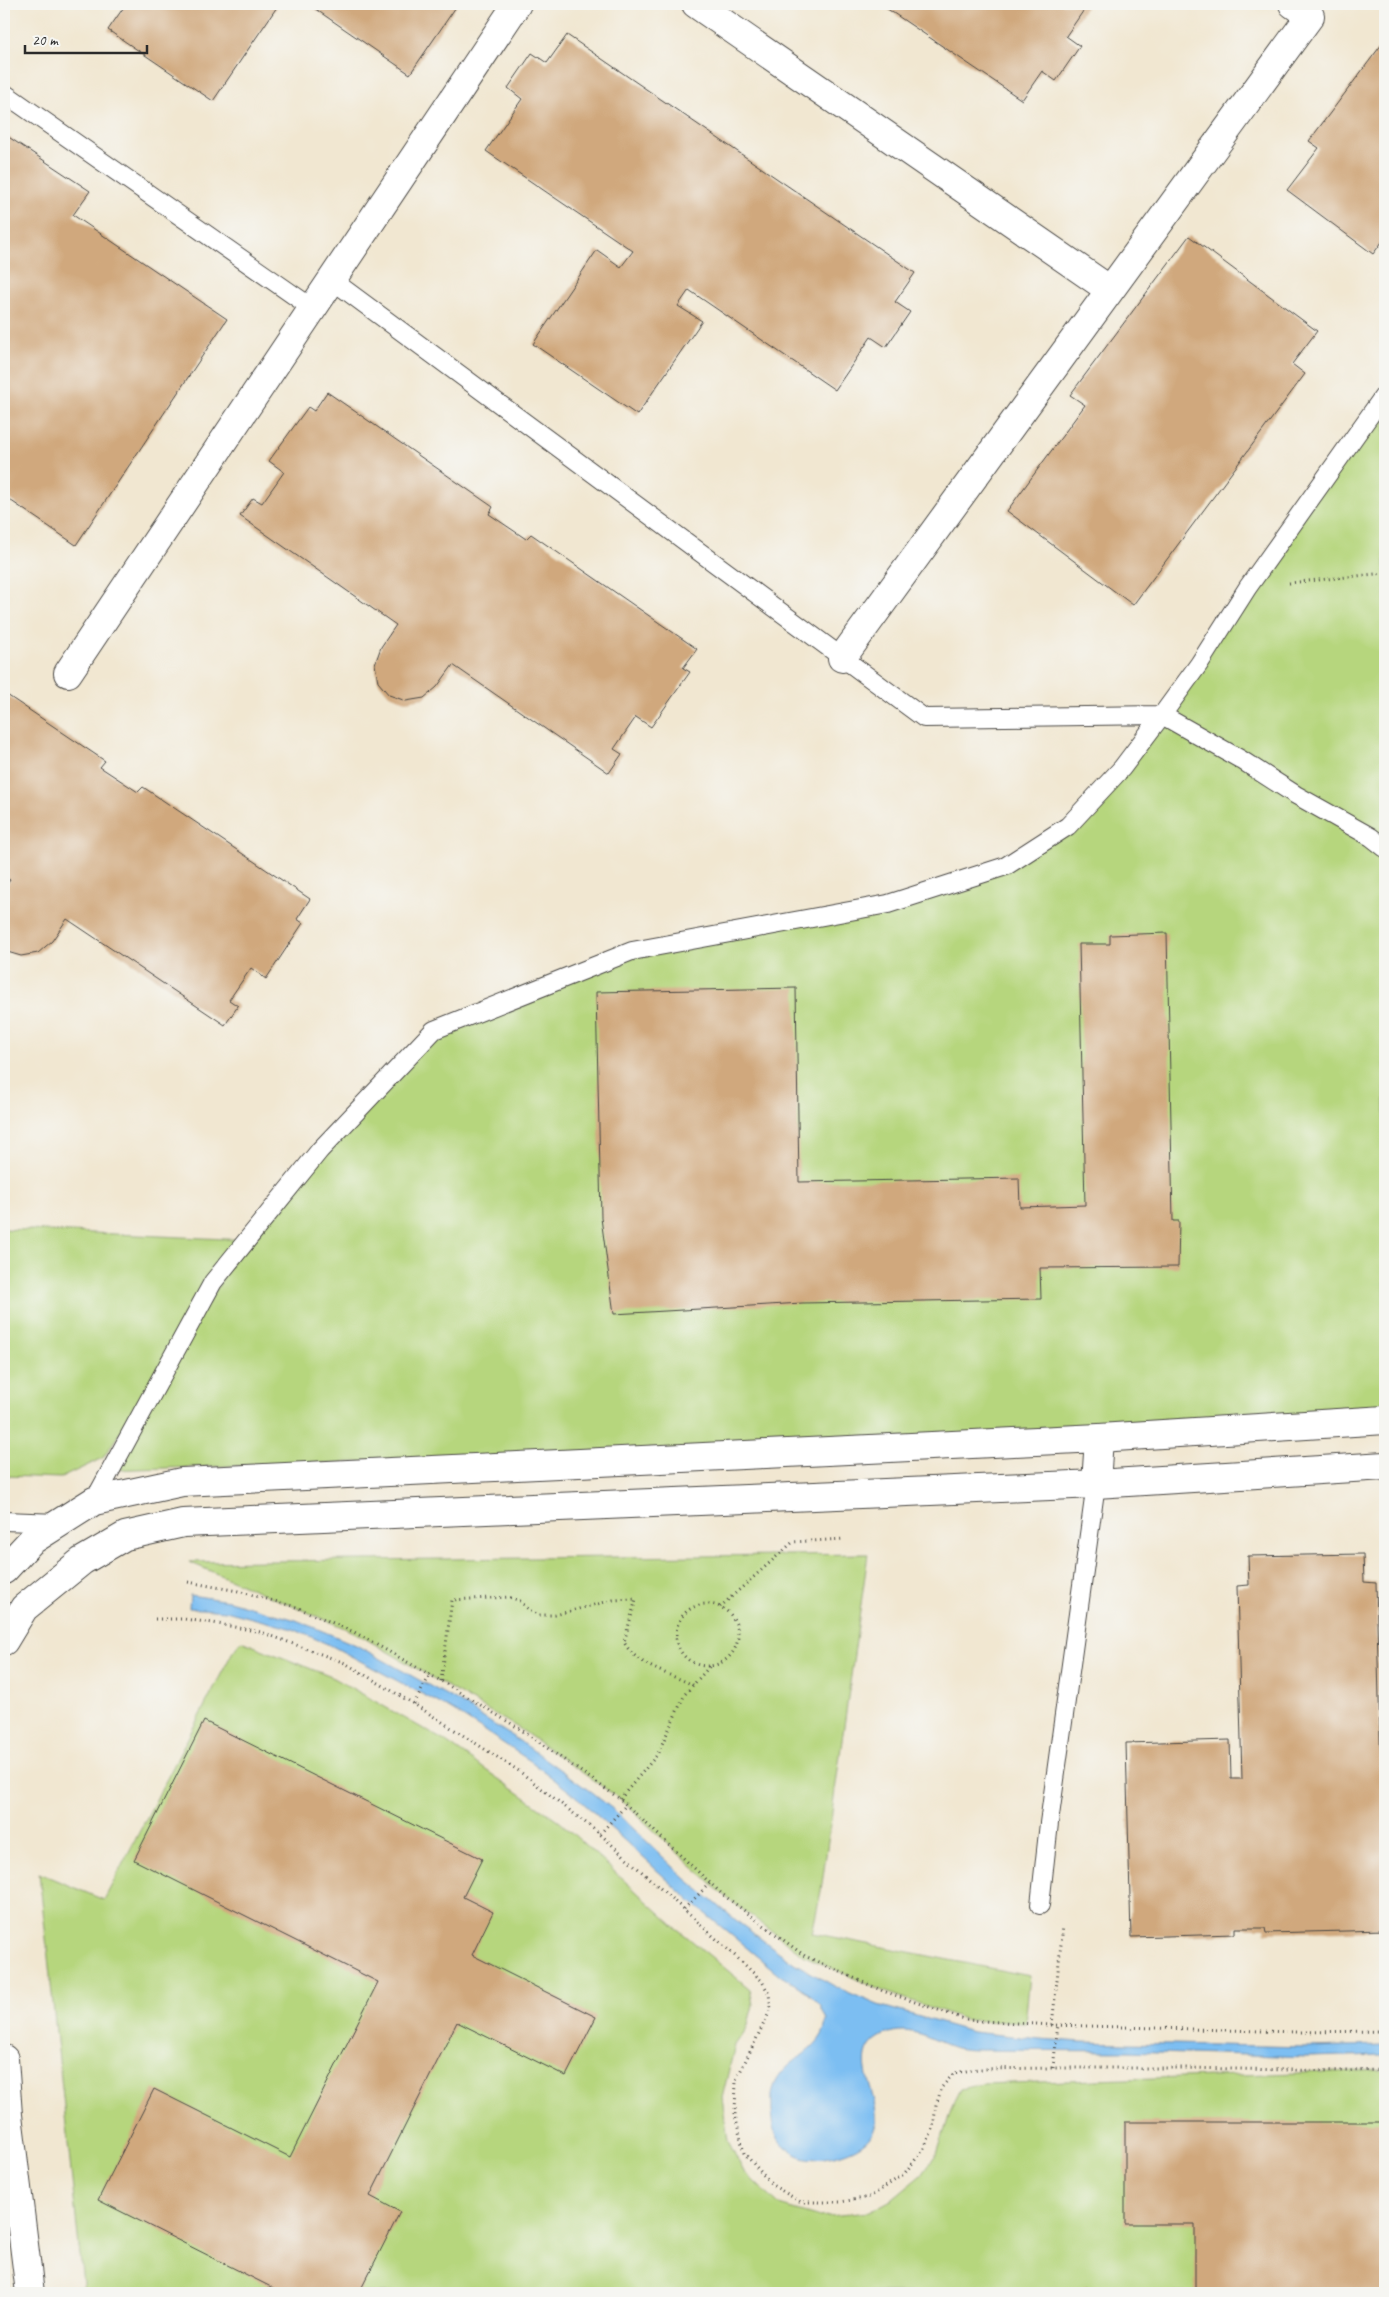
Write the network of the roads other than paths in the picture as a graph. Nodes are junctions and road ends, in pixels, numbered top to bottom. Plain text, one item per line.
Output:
1 (517, 4) edge
2 (696, 4) edge
3 (1293, 4) edge
4 (4, 93) edge
5 (332, 280) junction
6 (1110, 290) junction
7 (312, 308) junction
8 (1385, 394) edge
9 (842, 658) junction
10 (68, 673) dead end
11 (1162, 715) junction
12 (1385, 848) edge
13 (1385, 1420) edge
14 (1099, 1438) junction
15 (1385, 1466) edge
16 (1096, 1484) junction
17 (94, 1501) junction
18 (4, 1521) edge
19 (59, 1523) junction
20 (4, 1570) edge
21 (4, 1640) edge
22 (1040, 1905) dead end
23 (4, 2059) edge
24 (30, 2293) edge

1 - 5 street
2 - 6 street
3 - 6 street
4 - 7 lane
5 - 7 street
5 - 9 lane
6 - 9 street
7 - 10 street
8 - 11 lane
9 - 11 lane
11 - 12 lane
11 - 17 lane
13 - 14 street
14 - 16 street
14 - 17 street
15 - 16 street
16 - 21 street
16 - 22 lane
17 - 19 street
18 - 19 lane
19 - 20 street
23 - 24 street

